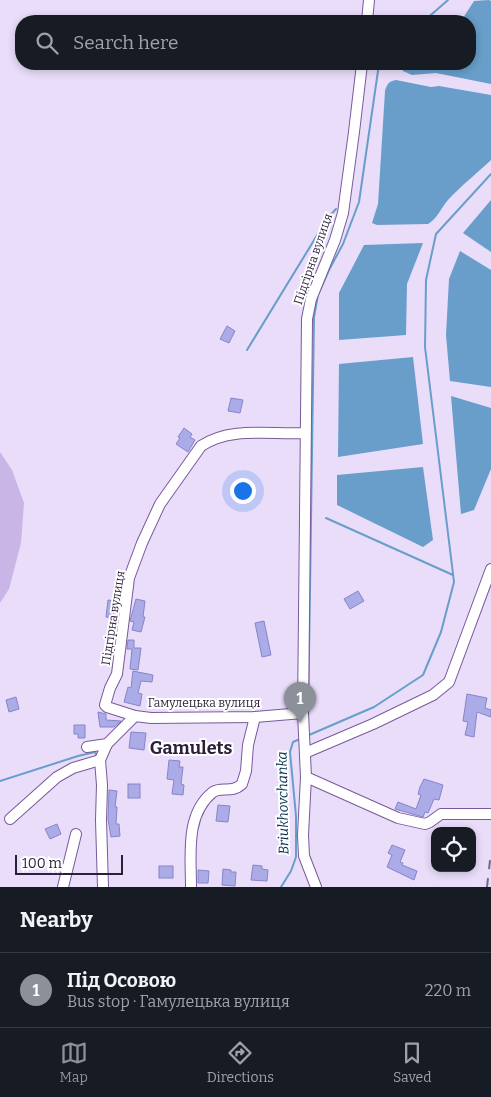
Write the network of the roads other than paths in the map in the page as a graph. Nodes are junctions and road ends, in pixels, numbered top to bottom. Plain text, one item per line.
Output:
1 (369, 0) edge
2 (368, 15) edge
3 (361, 70) edge
4 (305, 433) junction
5 (491, 569) edge
6 (303, 713) junction
7 (134, 716) junction
8 (255, 717) junction
9 (107, 744) junction
10 (87, 747) dead end
11 (305, 749) junction
12 (100, 760) junction
13 (306, 777) junction
14 (490, 814) edge
15 (10, 819) dead end
16 (76, 834) dead end
17 (63, 887) edge
18 (103, 887) edge
19 (190, 887) edge
20 (316, 887) edge

1 - 2 street
3 - 4 street, Підгірна вулиця
4 - 6 street, Підгірна вулиця
4 - 7 street, Підгірна вулиця
5 - 11 street
6 - 8 street, Гамулецька вулиця
6 - 11 street, Підгірна вулиця
7 - 8 street, Гамулецька вулиця
7 - 9 street, Гамулецька вулиця
8 - 19 street
9 - 10 street
9 - 12 street
11 - 13 street, Підгірна вулиця
12 - 15 street
12 - 18 street
13 - 14 street
13 - 20 street, Підгірна вулиця
16 - 17 street

